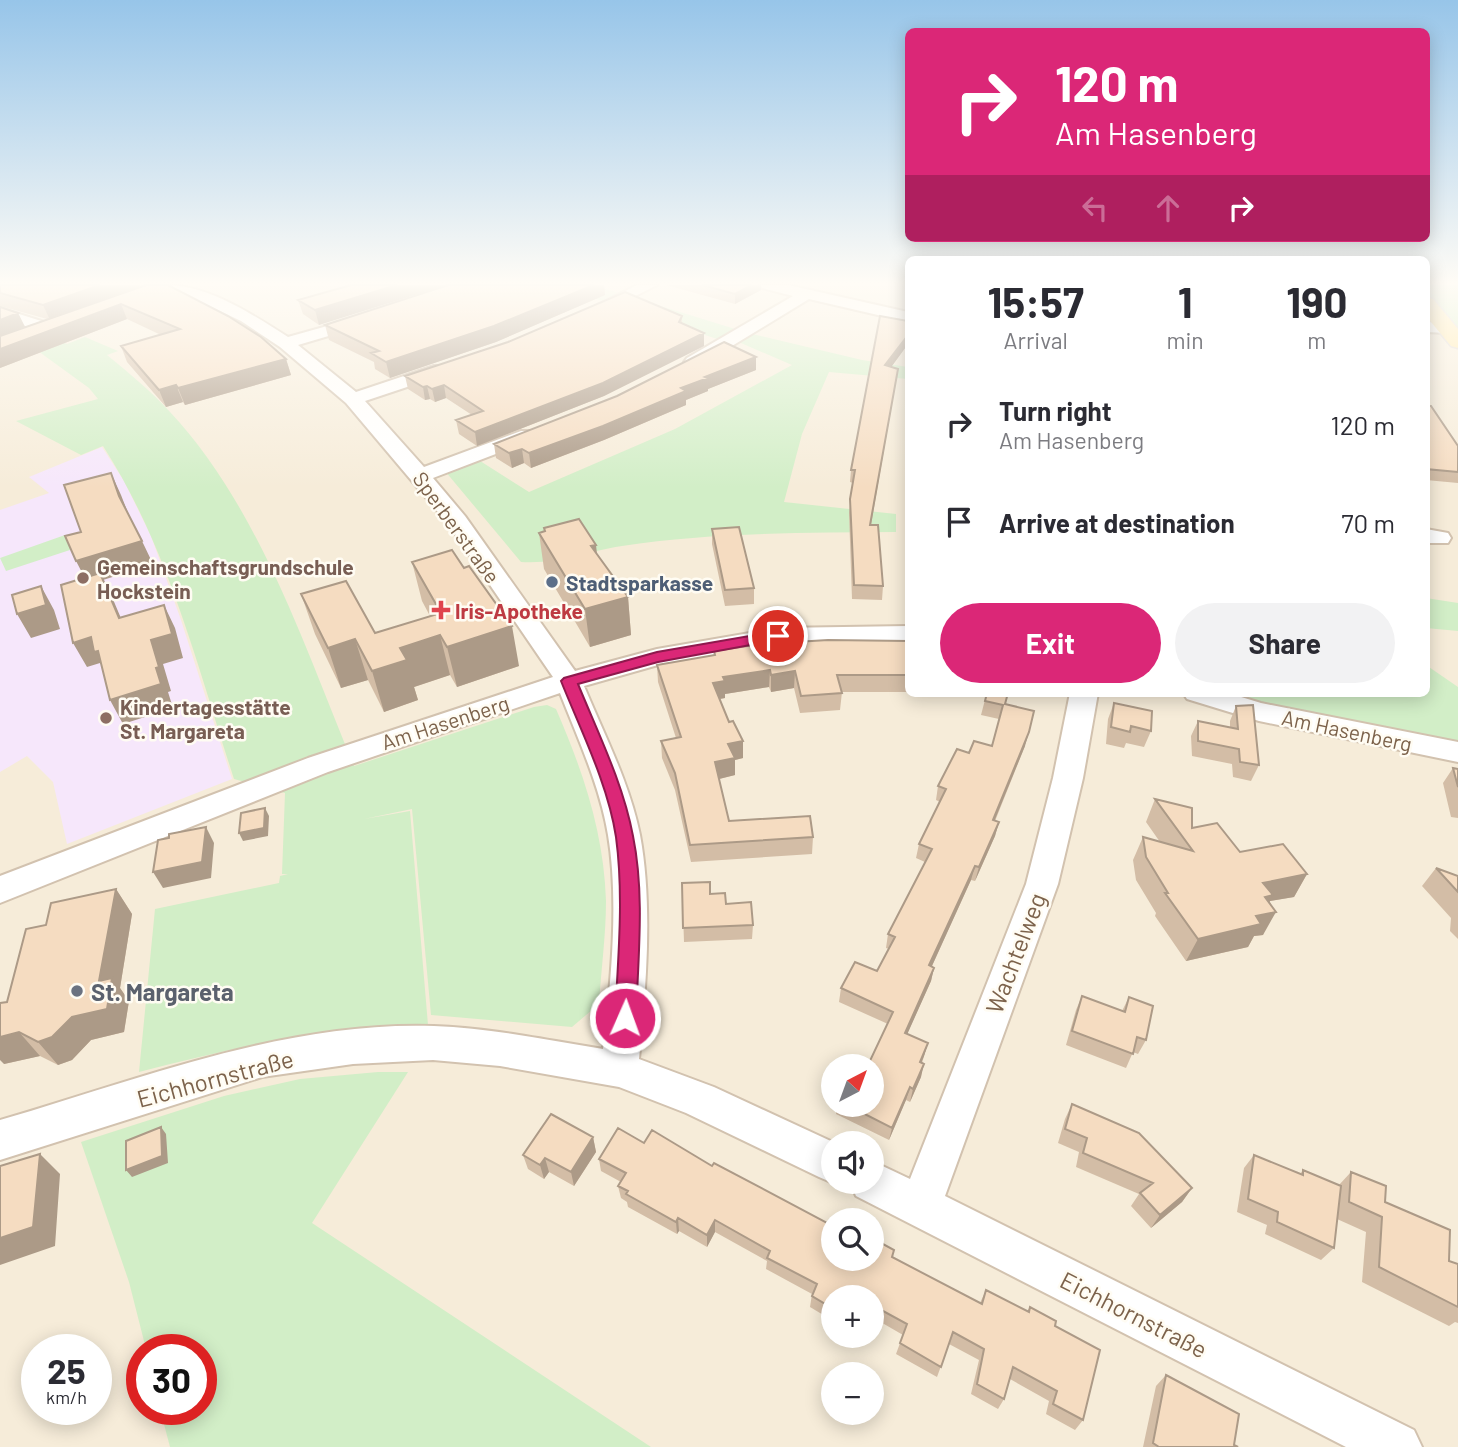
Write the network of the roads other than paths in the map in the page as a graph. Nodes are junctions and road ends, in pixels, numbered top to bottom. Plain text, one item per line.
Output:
1 (296, 353) edge
2 (707, 353) edge
3 (454, 365) edge
4 (676, 371) edge
5 (353, 399) junction
6 (551, 426) edge
7 (420, 476) junction
8 (905, 634) edge
9 (569, 681) junction
10 (1083, 697) edge
11 (1212, 697) edge
12 (1458, 752) edge
13 (0, 890) edge
14 (619, 1069) junction
15 (0, 1140) edge
16 (821, 1157) edge
17 (884, 1187) edge
18 (921, 1205) junction
19 (1397, 1447) edge

1 - 5 street, Sperberstraße
2 - 4 street
3 - 5 street
5 - 7 street, Sperberstraße
6 - 7 street
7 - 9 street, Sperberstraße
8 - 9 street, Am Hasenberg
9 - 13 street, Am Hasenberg
9 - 14 street, Sperberstraße
10 - 18 street, Wachtelweg
11 - 12 street, Am Hasenberg
14 - 15 street, Eichhornstraße
14 - 16 street, Eichhornstraße
17 - 18 street, Eichhornstraße
18 - 19 street, Eichhornstraße

